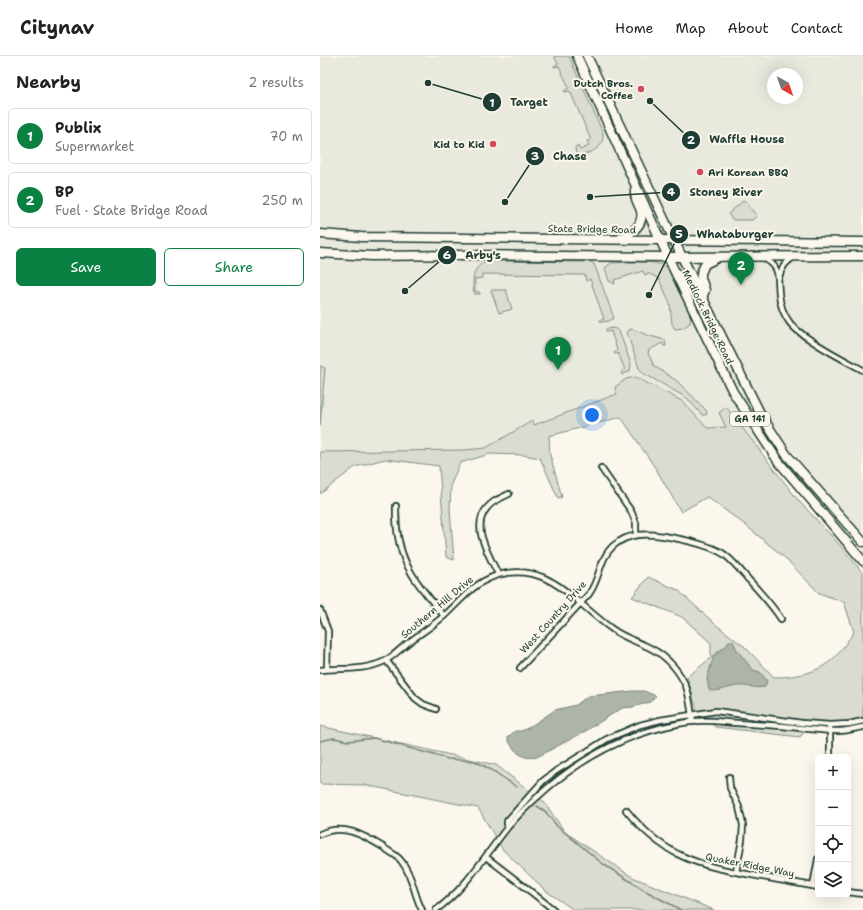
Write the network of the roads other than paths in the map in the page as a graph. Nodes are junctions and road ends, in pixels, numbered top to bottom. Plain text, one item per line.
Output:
1 (577, 56) edge
2 (587, 56) edge
3 (635, 183) junction
4 (320, 234) edge
5 (619, 239) junction
6 (661, 240) junction
7 (674, 240) junction
8 (863, 242) edge
9 (320, 253) edge
10 (719, 256) junction
11 (760, 256) junction
12 (796, 256) junction
13 (863, 256) edge
14 (668, 257) junction
15 (682, 257) junction
16 (779, 277) junction
17 (702, 298) junction
18 (863, 370) edge
19 (601, 468) dead end
20 (510, 494) dead end
21 (396, 506) dead end
22 (636, 535) junction
23 (863, 542) edge
24 (863, 561) edge
25 (498, 574) junction
26 (580, 604) junction
27 (320, 610) edge
28 (444, 616) junction
29 (781, 619) dead end
30 (386, 660) junction
31 (520, 668) dead end
32 (327, 669) junction
33 (320, 670) edge
34 (436, 709) dead end
35 (692, 715) junction
36 (863, 721) edge
37 (693, 722) junction
38 (830, 727) junction
39 (863, 727) edge
40 (830, 754) edge
41 (729, 777) dead end
42 (626, 810) dead end
43 (507, 827) junction
44 (320, 834) edge
45 (486, 857) junction
46 (736, 872) junction
47 (815, 887) edge
48 (851, 892) edge
49 (863, 894) edge
50 (422, 910) edge
51 (436, 910) edge
52 (554, 910) edge

1 - 3 highway, Medlock Bridge Road / GA 141
2 - 7 highway, Medlock Bridge Road / GA 141
3 - 5 highway
3 - 6 highway, Medlock Bridge Road / GA 141
4 - 5 highway, State Bridge Road
5 - 6 highway, State Bridge Road
6 - 7 highway, State Bridge Road
6 - 14 highway, Medlock Bridge Road / GA 141
7 - 8 highway, State Bridge Road
7 - 15 highway, Medlock Bridge Road / GA 141
9 - 14 highway
10 - 11 highway
10 - 15 highway
10 - 17 highway
11 - 12 highway
11 - 16 street
12 - 13 highway
12 - 16 street
14 - 15 highway
14 - 24 highway, Medlock Bridge Road / GA 141
15 - 17 highway, Medlock Bridge Road / GA 141
16 - 18 street
17 - 23 highway, Medlock Bridge Road / GA 141
19 - 22 street
20 - 25 street
21 - 28 street
22 - 26 street, West Country Drive
22 - 29 street, West Country Drive
25 - 26 street, Southern Hill Drive
25 - 28 street, Southern Hill Drive
26 - 31 street, West Country Drive
26 - 35 street, Southern Hill Drive
27 - 32 street
28 - 30 street, Southern Hill Drive
30 - 32 street, Southern Hill Drive
30 - 34 street
32 - 33 street, Southern Hill Drive
35 - 37 street, Southern Hill Drive
35 - 38 street
35 - 43 street
36 - 38 street
37 - 38 street
37 - 43 street
38 - 39 street
38 - 40 street
41 - 46 street
42 - 46 street, Quaker Ridge Way
43 - 45 street
44 - 50 street
45 - 51 street
45 - 52 street
46 - 47 street, Quaker Ridge Way
48 - 49 street

